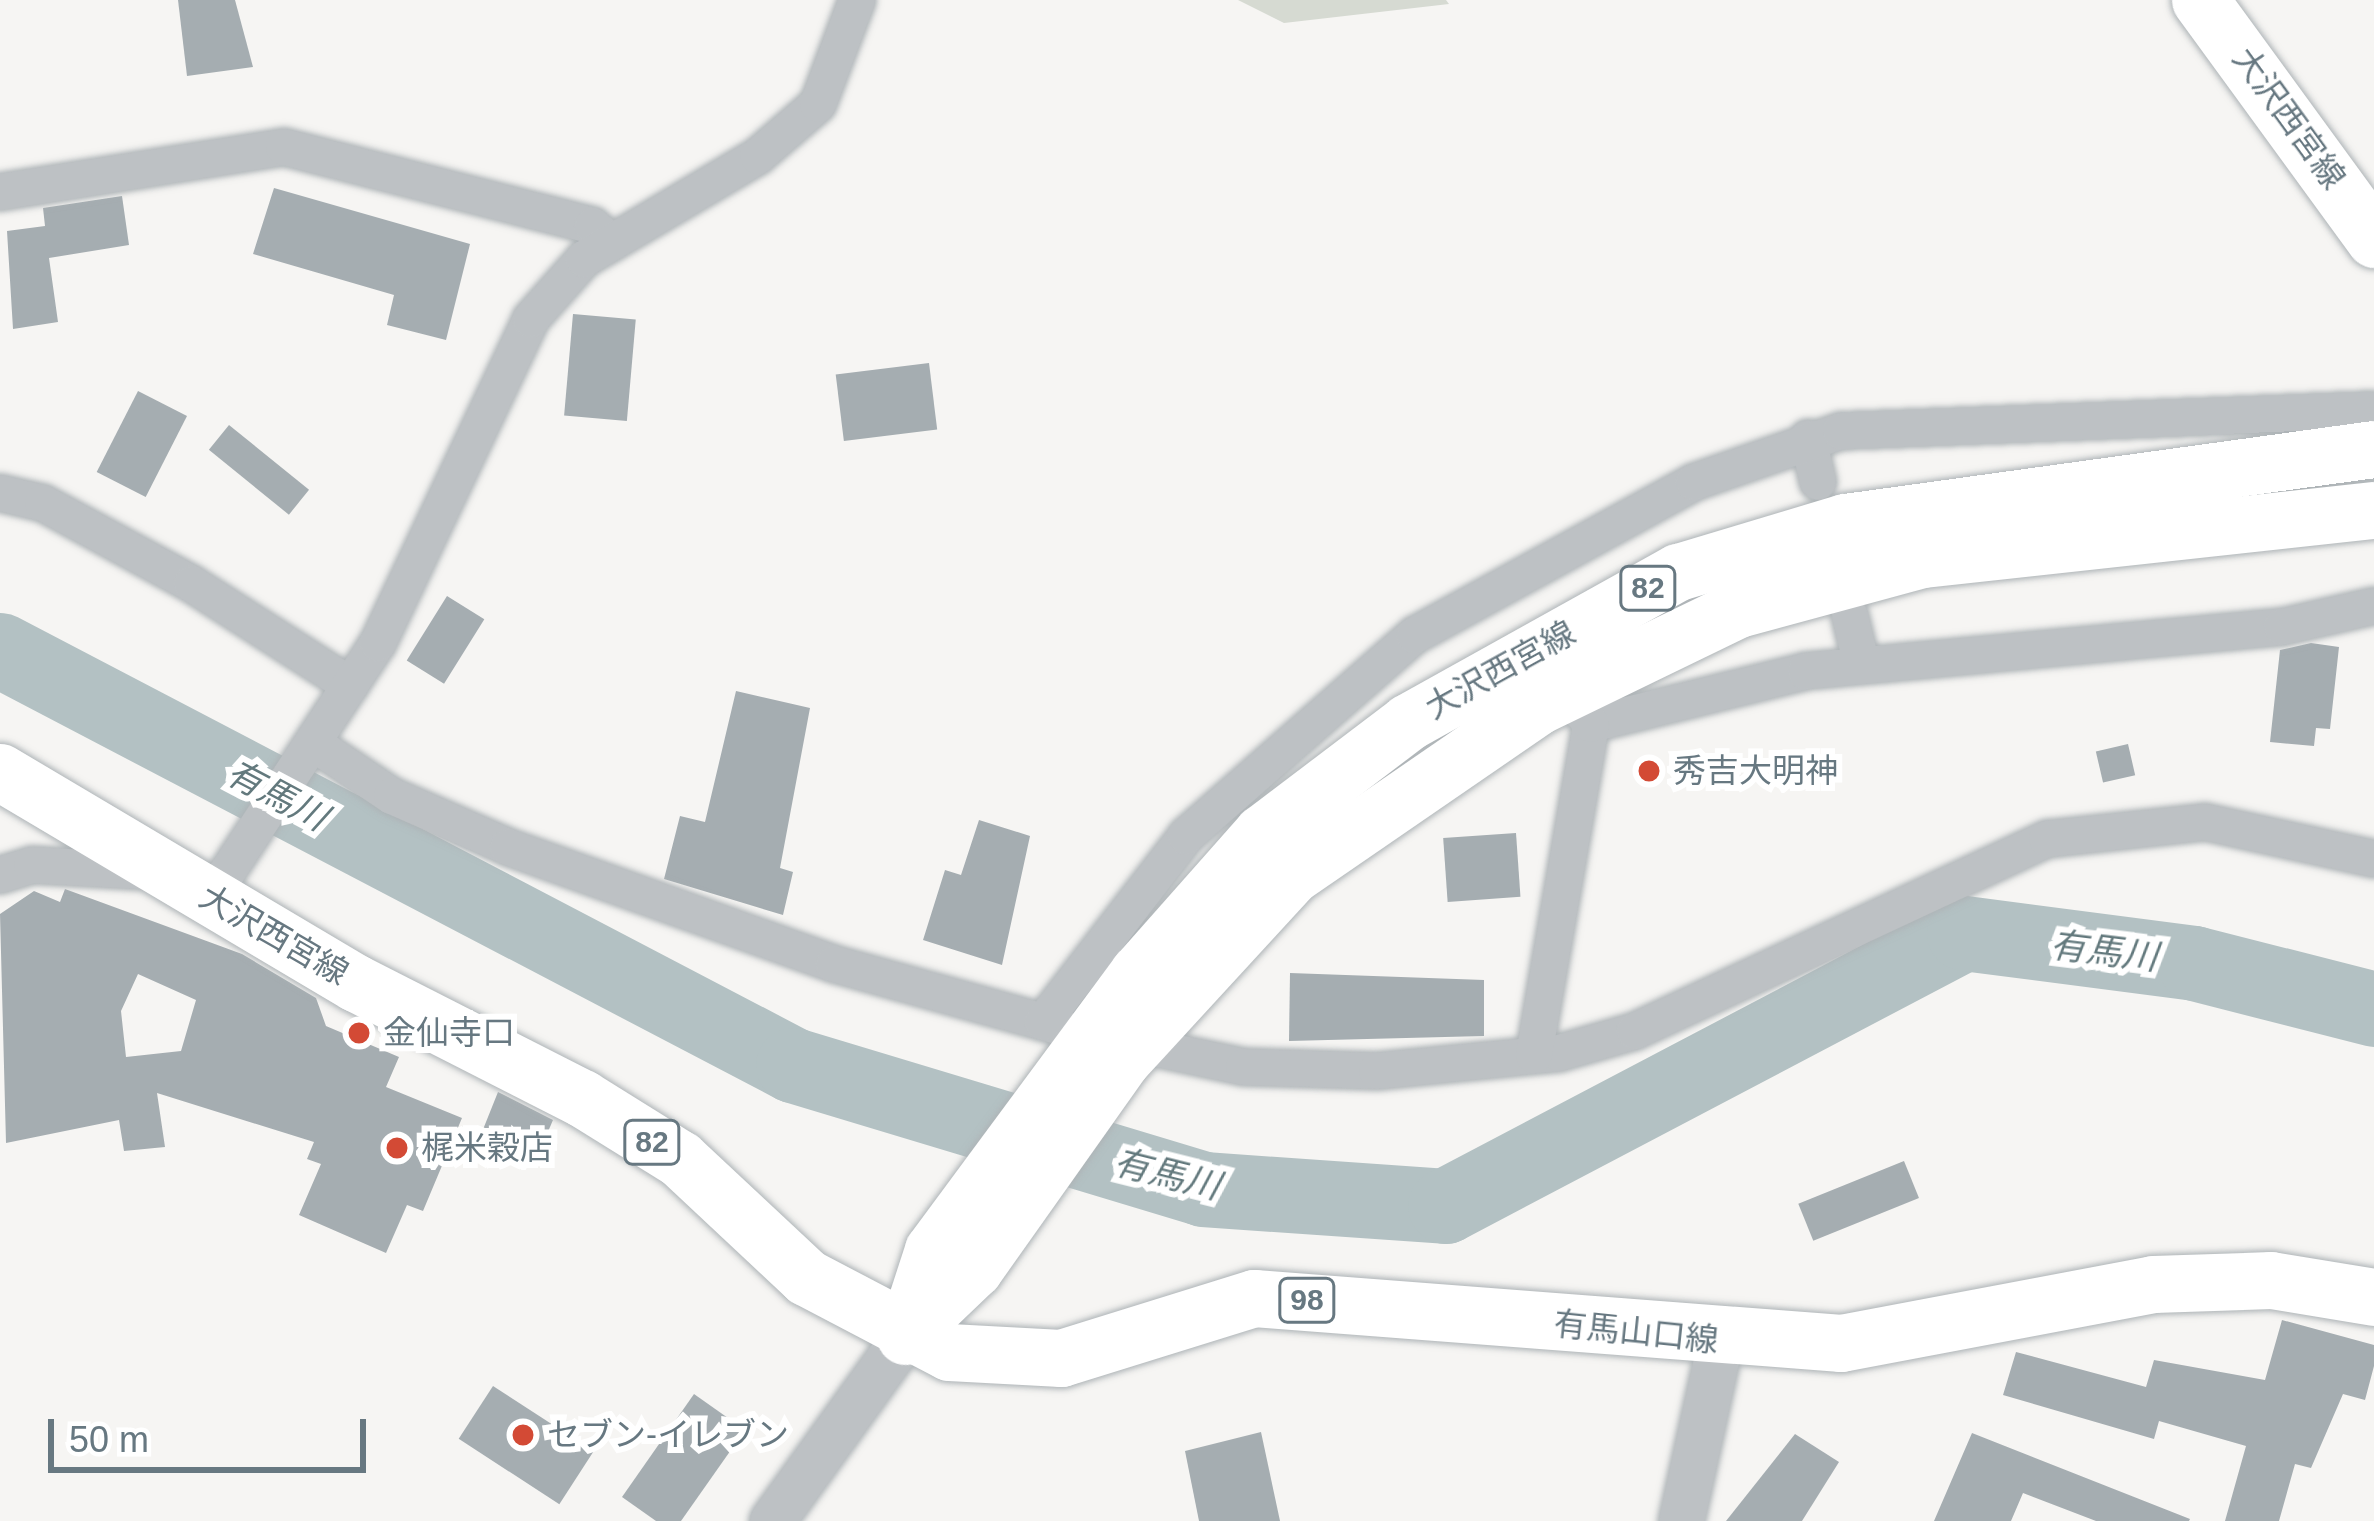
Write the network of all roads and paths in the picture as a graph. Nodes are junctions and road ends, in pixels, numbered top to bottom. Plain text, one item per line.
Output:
1 (857, 0) edge
2 (2200, 0) edge
3 (0, 192) edge
4 (2374, 239) edge
5 (612, 243) junction
6 (2374, 410) edge
7 (1808, 438) junction
8 (2374, 449) edge
9 (1818, 482) dead end
10 (0, 493) edge
11 (2374, 510) edge
12 (2374, 606) edge
13 (1850, 616) dead end
14 (1862, 666) junction
15 (350, 685) junction
16 (1561, 690) junction
17 (305, 756) junction
18 (0, 772) edge
19 (2374, 859) edge
20 (0, 875) edge
21 (200, 885) junction
22 (1088, 1040) junction
23 (1534, 1055) junction
24 (2374, 1297) edge
25 (904, 1336) junction
26 (1720, 1342) junction
27 (772, 1521) edge
28 (1681, 1521) edge

1 - 5 street
2 - 4 main road, 大沢西宮線
3 - 5 street
5 - 15 street
6 - 7 street
7 - 9 street
7 - 22 street
8 - 16 main road, 大沢西宮線 / 82
10 - 15 street
11 - 16 main road, 大沢西宮線 / 82
12 - 14 street
13 - 14 street
14 - 16 street
15 - 17 street
16 - 22 main road, 大沢西宮線 / 82
16 - 23 street
17 - 21 street
17 - 22 street
18 - 21 main road, 大沢西宮線 / 82
19 - 23 street
20 - 21 street
21 - 25 main road, 大沢西宮線 / 82
22 - 23 street
22 - 25 main road, 大沢西宮線 / 82
24 - 26 main road, 有馬山口線 / 98
25 - 26 main road, 有馬山口線 / 98
25 - 27 street
26 - 28 street

